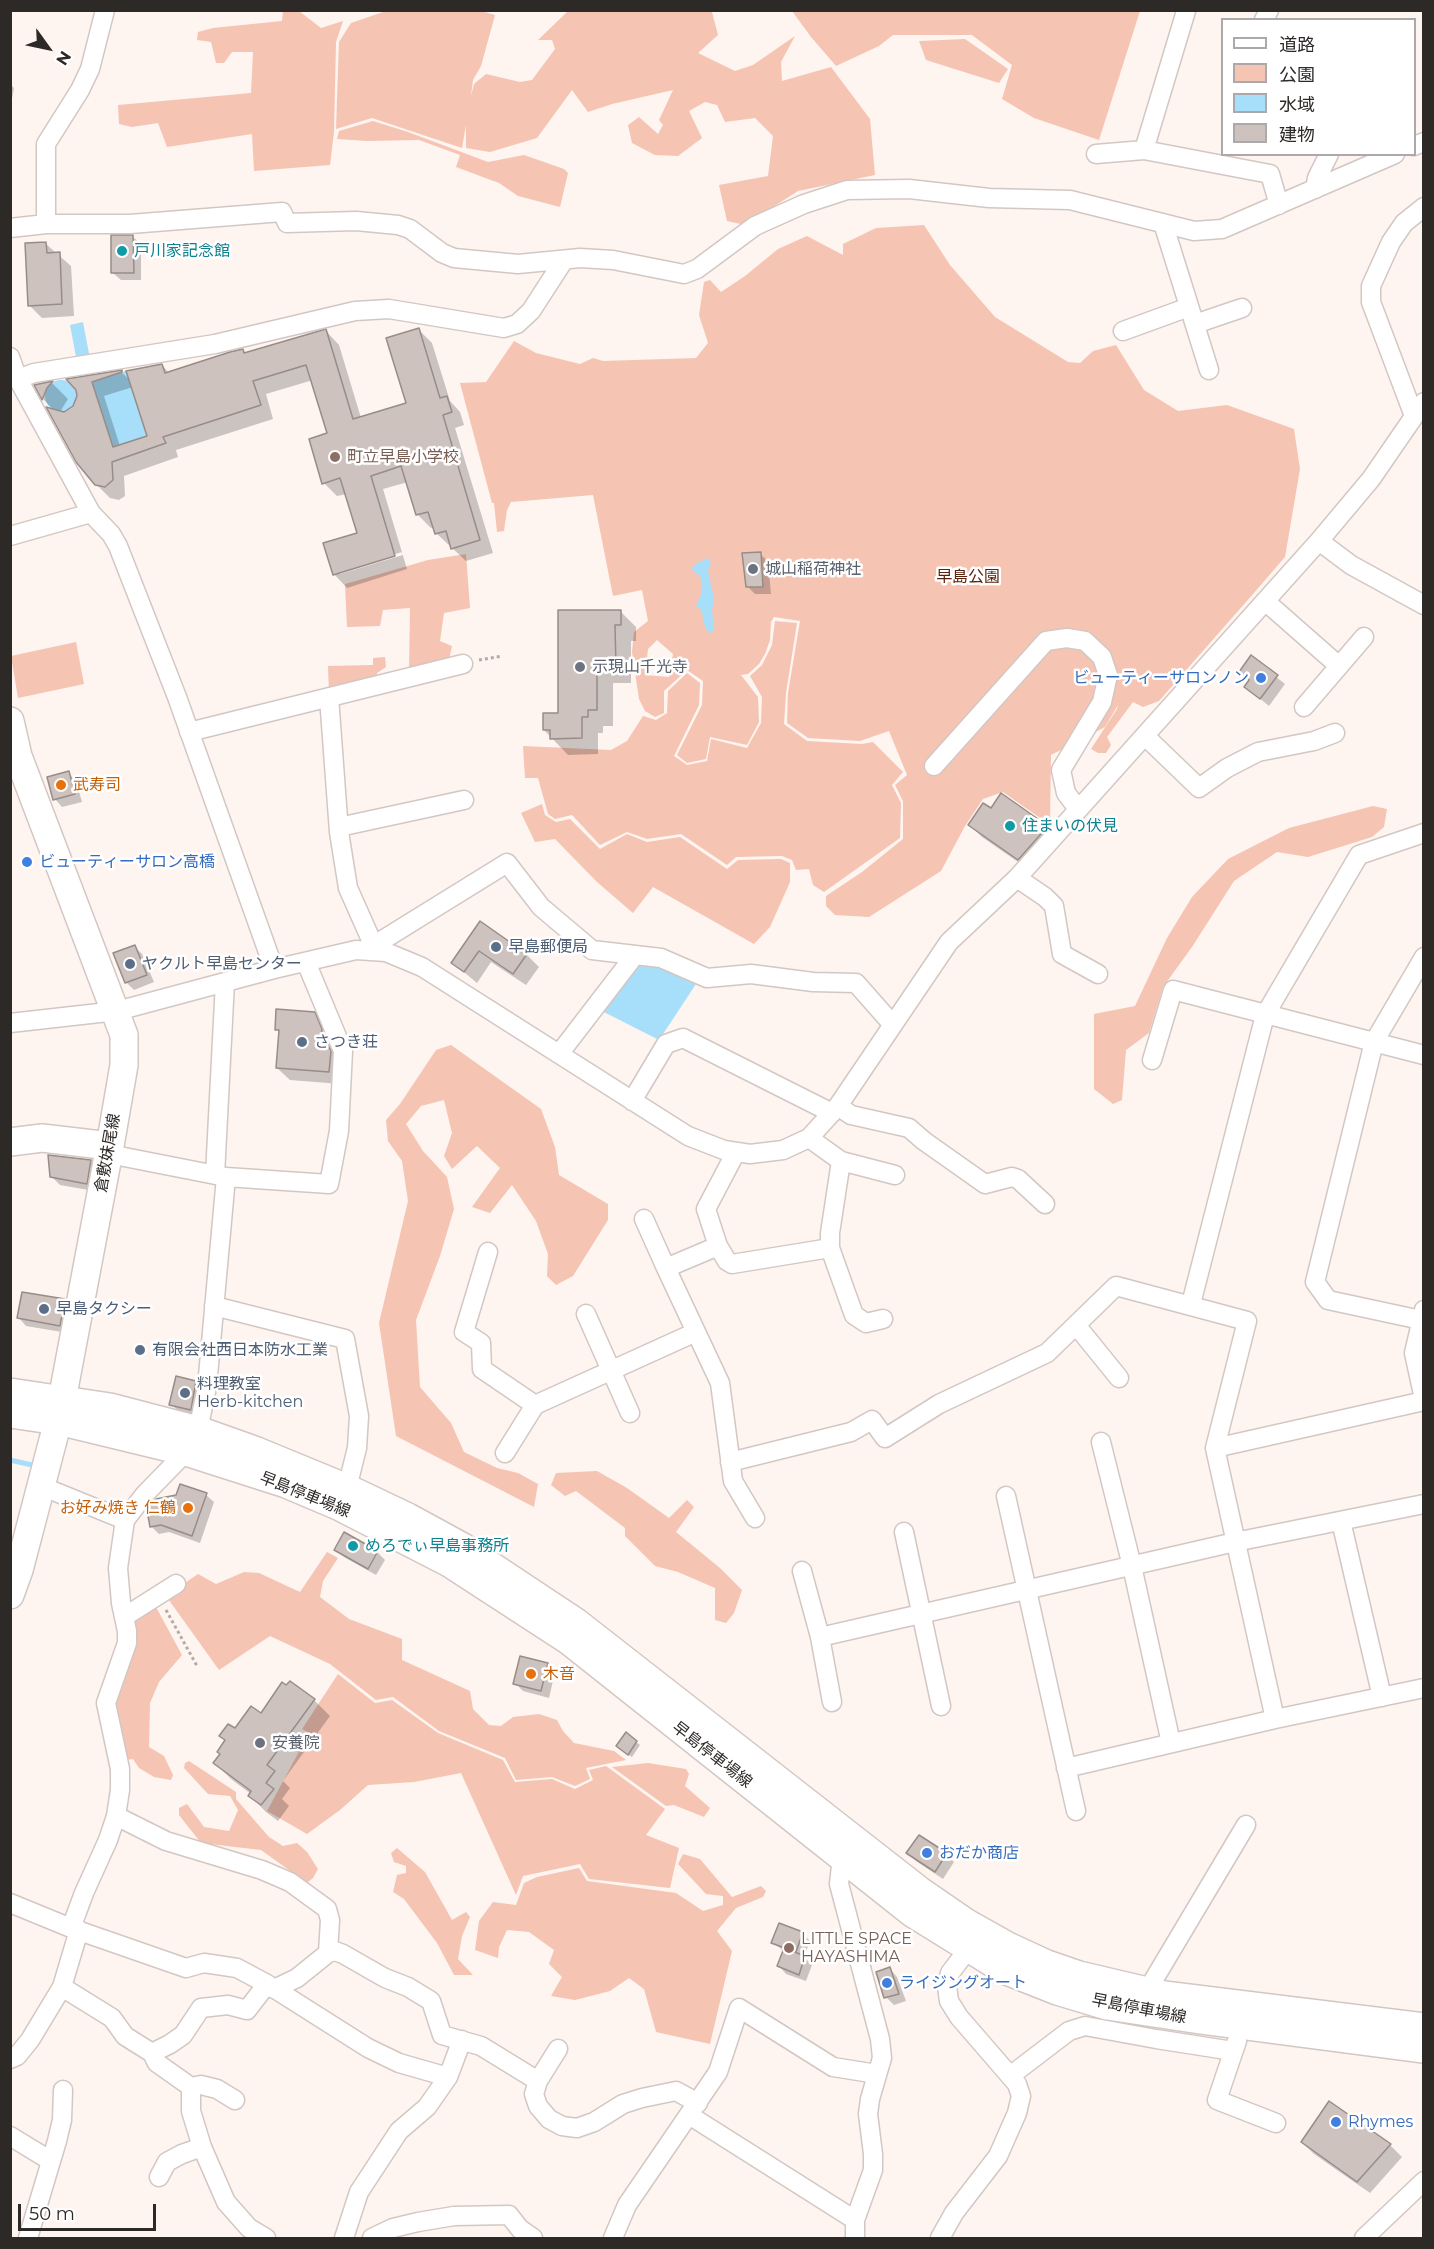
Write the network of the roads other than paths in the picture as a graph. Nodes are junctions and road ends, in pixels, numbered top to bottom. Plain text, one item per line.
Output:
1 (105, 10) edge
2 (1186, 11) edge
3 (1144, 150) junction
4 (1096, 154) dead end
5 (1328, 156) edge
6 (1390, 156) edge
7 (1235, 161) edge
8 (1315, 189) junction
9 (1279, 205) junction
10 (1424, 207) edge
11 (1163, 223) junction
12 (46, 224) junction
13 (10, 228) edge
14 (564, 260) junction
15 (1242, 308) dead end
16 (1192, 316) junction
17 (1123, 332) dead end
18 (10, 357) edge
19 (1209, 370) dead end
20 (18, 379) junction
21 (1418, 417) edge
22 (91, 513) junction
23 (10, 536) edge
24 (1318, 541) junction
25 (1265, 601) junction
26 (1424, 605) edge
27 (1364, 637) dead end
28 (463, 664) dead end
29 (1339, 666) junction
30 (328, 697) junction
31 (1304, 707) dead end
32 (10, 721) edge
33 (189, 732) junction
34 (1335, 733) dead end
35 (1145, 736) junction
36 (14, 758) edge
37 (933, 766) dead end
38 (464, 800) dead end
39 (1078, 809) junction
40 (339, 827) junction
41 (1424, 833) edge
42 (1017, 878) junction
43 (374, 949) junction
44 (634, 955) junction
45 (1424, 957) edge
46 (306, 962) junction
47 (274, 969) junction
48 (1098, 974) dead end
49 (225, 982) junction
50 (117, 1011) junction
51 (1265, 1015) junction
52 (10, 1023) edge
53 (893, 1025) junction
54 (1374, 1042) junction
55 (559, 1054) junction
56 (1424, 1055) edge
57 (1152, 1060) dead end
58 (632, 1101) junction
59 (835, 1110) junction
60 (809, 1138) junction
61 (10, 1142) edge
62 (109, 1150) junction
63 (736, 1152) junction
64 (841, 1161) junction
65 (895, 1175) dead end
66 (220, 1176) junction
67 (1045, 1204) dead end
68 (644, 1219) dead end
69 (718, 1246) junction
70 (830, 1248) junction
71 (488, 1252) dead end
72 (666, 1268) junction
73 (1191, 1304) junction
74 (214, 1306) junction
75 (586, 1314) dead end
76 (1422, 1315) edge
77 (883, 1318) dead end
78 (1076, 1325) junction
79 (696, 1332) junction
80 (611, 1371) junction
81 (1119, 1378) dead end
82 (10, 1392) edge
83 (1424, 1400) edge
84 (534, 1406) junction
85 (60, 1410) junction
86 (630, 1413) dead end
87 (10, 1414) edge
88 (192, 1441) junction
89 (1101, 1442) dead end
90 (1215, 1448) junction
91 (505, 1453) dead end
92 (730, 1462) junction
93 (41, 1486) junction
94 (347, 1488) junction
95 (1006, 1496) dead end
96 (1424, 1504) edge
97 (755, 1518) dead end
98 (125, 1520) junction
99 (1341, 1521) junction
100 (904, 1532) dead end
101 (1235, 1542) junction
102 (1132, 1566) junction
103 (802, 1570) dead end
104 (176, 1584) dead end
105 (1027, 1590) junction
106 (10, 1595) edge
107 (922, 1614) junction
108 (124, 1617) junction
109 (820, 1637) junction
110 (1424, 1688) edge
111 (1382, 1697) junction
112 (832, 1702) dead end
113 (941, 1706) dead end
114 (1275, 1719) junction
115 (1171, 1743) junction
116 (1066, 1768) junction
117 (1076, 1811) dead end
118 (116, 1816) junction
119 (1246, 1825) dead end
120 (849, 1849) junction
121 (10, 1904) edge
122 (75, 1929) junction
123 (969, 1948) junction
124 (328, 1953) junction
125 (271, 1986) junction
126 (62, 1987) junction
127 (1147, 1991) junction
128 (1243, 2025) junction
129 (1424, 2027) edge
130 (462, 2040) junction
131 (558, 2049) dead end
132 (1424, 2049) edge
133 (1233, 2051) junction
134 (152, 2053) junction
135 (10, 2059) edge
136 (877, 2074) junction
137 (1011, 2076) junction
138 (448, 2077) junction
139 (538, 2081) junction
140 (191, 2086) junction
141 (63, 2090) dead end
142 (235, 2100) dead end
143 (694, 2109) junction
144 (1276, 2124) dead end
145 (10, 2136) edge
146 (202, 2147) junction
147 (51, 2161) junction
148 (159, 2177) dead end
149 (1424, 2181) edge
150 (855, 2220) junction
151 (28, 2238) edge
152 (267, 2238) edge
153 (344, 2238) edge
154 (372, 2238) edge
155 (533, 2238) edge
156 (614, 2238) edge
157 (855, 2238) edge
158 (940, 2238) edge
159 (1364, 2238) edge

1 - 12 street
2 - 3 street
3 - 4 street
3 - 7 street
5 - 8 street
6 - 8 street
7 - 9 street
8 - 9 street
9 - 11 street
10 - 21 street
11 - 14 street
11 - 16 street
12 - 13 street
12 - 14 street
14 - 20 street
15 - 16 street
16 - 17 street
16 - 19 street
18 - 20 street
20 - 22 street
21 - 24 street
22 - 23 street
22 - 33 street
24 - 25 street
24 - 26 street
25 - 29 street
25 - 35 street
27 - 29 street
28 - 30 street
29 - 31 street
30 - 33 street
30 - 40 street
32 - 36 main road, 倉敷妹尾線
33 - 47 street
34 - 35 street
35 - 39 street
36 - 50 main road, 倉敷妹尾線
37 - 39 street
38 - 40 street
39 - 42 street
40 - 43 street
41 - 51 street
42 - 48 street
42 - 53 street
43 - 44 street
43 - 46 street
43 - 55 street
44 - 53 street
44 - 55 street
45 - 54 street
46 - 47 street
46 - 66 street
47 - 49 street
49 - 50 street
49 - 66 street
50 - 52 street
50 - 62 main road, 倉敷妹尾線
51 - 54 street
51 - 57 street
51 - 73 street
53 - 59 street
54 - 56 street
54 - 76 street
55 - 58 street
58 - 59 street
58 - 63 street
59 - 60 street
59 - 67 street
60 - 63 street
60 - 64 street
61 - 62 main road
62 - 66 street
62 - 85 main road, 倉敷妹尾線
63 - 69 street
64 - 65 street
64 - 70 street
66 - 74 street
68 - 72 street
69 - 70 street
69 - 72 street
70 - 77 street
71 - 84 street
72 - 79 street
73 - 78 street
73 - 90 street
74 - 88 street
74 - 94 street
75 - 80 street
76 - 83 street
78 - 81 street
78 - 92 street
79 - 80 street
79 - 92 street
80 - 84 street
80 - 86 street
82 - 85 main road, 早島停車場線
83 - 90 street
84 - 91 street
85 - 87 main road, 早島停車場線
85 - 88 main road, 早島停車場線
85 - 93 main road, 倉敷妹尾線
88 - 94 main road, 早島停車場線
88 - 98 street
88 - 120 main road, 早島停車場線
89 - 102 street
90 - 101 street
92 - 97 street
93 - 98 street
93 - 106 main road, 倉敷妹尾線
94 - 120 main road, 早島停車場線
95 - 105 street
96 - 99 street
98 - 108 street
99 - 101 street
99 - 111 street
100 - 107 street
101 - 102 street
101 - 114 street
102 - 105 street
102 - 115 street
103 - 109 street
104 - 108 street
105 - 107 street
105 - 116 street
107 - 109 street
107 - 113 street
108 - 118 street
109 - 112 street
110 - 111 street
111 - 114 street
114 - 115 street
115 - 116 street
116 - 117 street
118 - 122 street
118 - 124 street
119 - 127 street
120 - 123 main road, 早島停車場線
120 - 127 main road, 早島停車場線
120 - 136 street
121 - 122 street
122 - 125 street
122 - 126 street
123 - 128 main road, 早島停車場線
123 - 137 street
124 - 125 street
124 - 130 street
125 - 134 street
125 - 138 street
126 - 134 street
126 - 135 street
127 - 129 main road, 早島停車場線
128 - 132 main road, 早島停車場線
128 - 133 street
130 - 138 street
130 - 139 street
131 - 139 street
133 - 137 street
133 - 144 street
134 - 140 street
136 - 143 street
136 - 150 street
137 - 158 street
138 - 153 street
139 - 143 street
140 - 142 street
140 - 146 street
141 - 147 street
143 - 150 street
143 - 156 street
145 - 147 street
146 - 148 street
146 - 152 street
147 - 151 street
149 - 159 street
150 - 157 street
154 - 155 street

